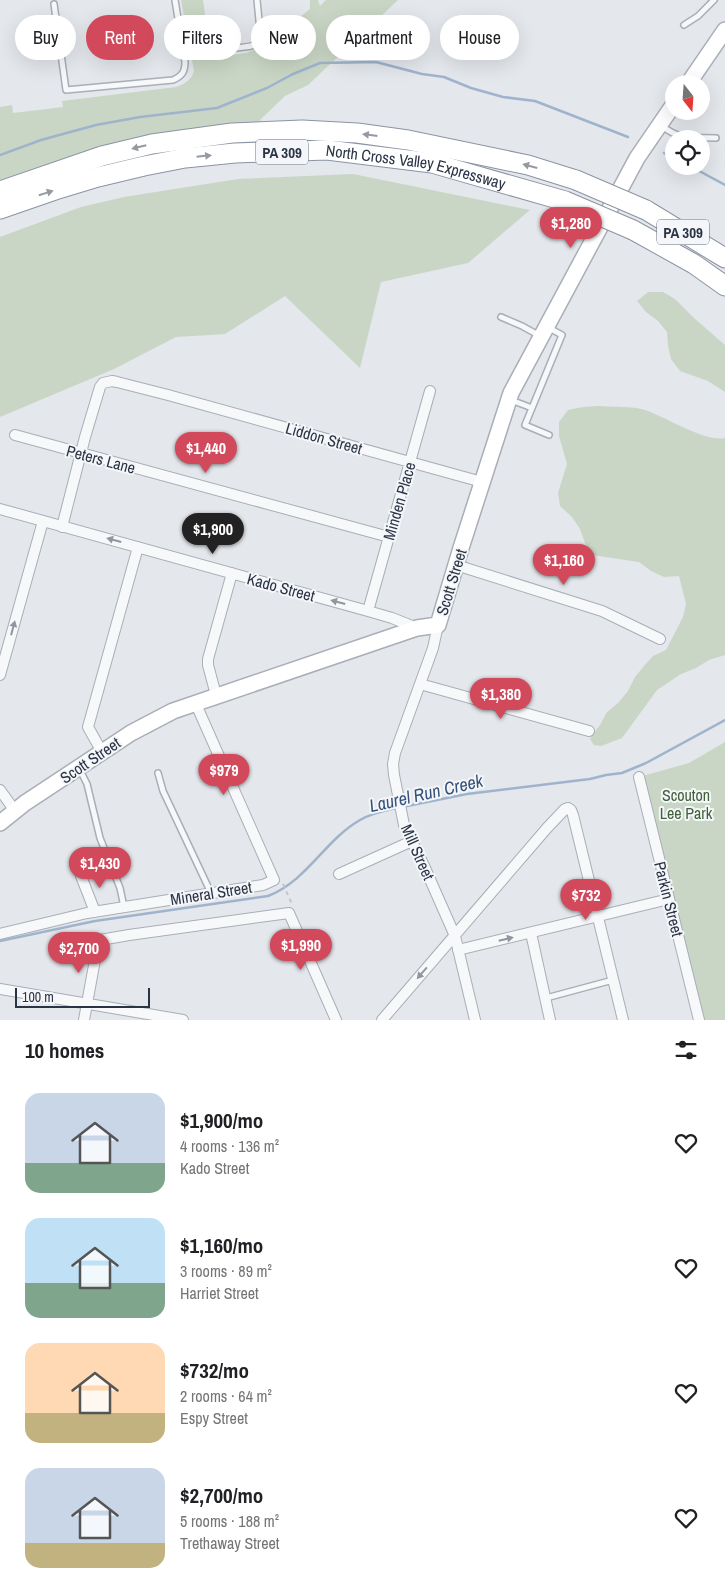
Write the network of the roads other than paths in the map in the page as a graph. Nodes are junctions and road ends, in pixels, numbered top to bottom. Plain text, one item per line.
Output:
1 (175, 0) edge
2 (256, 0) edge
3 (714, 0) edge
4 (54, 4) dead end
5 (684, 25) dead end
6 (725, 30) edge
7 (241, 47) edge
8 (694, 75) edge
9 (665, 117) edge
10 (659, 125) junction
11 (716, 138) dead end
12 (0, 190) edge
13 (0, 209) edge
14 (688, 234) junction
15 (725, 251) edge
16 (725, 258) edge
17 (694, 264) junction
18 (725, 286) edge
19 (725, 294) edge
20 (501, 317) dead end
21 (543, 332) junction
22 (430, 390) dead end
23 (509, 399) junction
24 (532, 408) junction
25 (15, 434) dead end
26 (549, 434) dead end
27 (81, 454) junction
28 (410, 462) junction
29 (482, 482) junction
30 (0, 509) edge
31 (42, 521) junction
32 (62, 527) junction
33 (389, 537) junction
34 (138, 547) junction
35 (456, 565) junction
36 (232, 573) junction
37 (368, 611) junction
38 (438, 625) junction
39 (418, 628) junction
40 (660, 639) dead end
41 (0, 675) edge
42 (420, 684) junction
43 (216, 695) junction
44 (195, 702) junction
45 (589, 731) dead end
46 (102, 752) junction
47 (79, 767) junction
48 (158, 773) dead end
49 (639, 778) dead end
50 (0, 790) edge
51 (15, 811) junction
52 (0, 823) edge
53 (412, 841) junction
54 (339, 874) dead end
55 (81, 876) dead end
56 (211, 893) junction
57 (669, 899) junction
58 (124, 907) junction
59 (95, 912) junction
60 (598, 917) junction
61 (531, 933) junction
62 (0, 934) edge
63 (455, 936) junction
64 (458, 950) junction
65 (613, 980) junction
66 (0, 989) edge
67 (546, 998) junction
68 (87, 1004) junction
69 (84, 1020) edge
70 (184, 1020) edge
71 (336, 1020) edge
72 (382, 1020) edge
73 (475, 1020) edge
74 (550, 1020) edge
75 (623, 1020) edge
76 (699, 1020) edge

1 - 4 lane
2 - 7 lane
3 - 5 lane
6 - 8 street
9 - 10 street, Scott Street
10 - 11 lane
10 - 21 street, Scott Street
14 -> 12 highway, North Cross Valley Expressway / PA 309, bridge
13 -> 17 highway, North Cross Valley Expressway / PA 309, bridge
14 - 15 highway
14 - 16 highway, North Cross Valley Expressway / PA 309
17 - 18 highway, North Cross Valley Expressway / PA 309
17 - 19 highway
20 - 21 lane
21 - 23 street, Scott Street
21 - 24 lane
22 - 28 street, Minden Place
23 - 24 lane
23 - 29 street, Scott Street
24 - 26 lane
25 - 27 street, Peters Lane
27 - 28 street, Liddon Street
27 - 32 street
27 - 33 street, Peters Lane
28 - 29 street, Liddon Street
28 - 33 street, Minden Place
29 - 35 street, Scott Street
30 - 31 street, Kado Street
31 - 32 street, Kado Street
41 -> 31 street
34 -> 32 street, Kado Street
33 - 37 street, Minden Place
34 - 36 street, Kado Street
34 - 46 street
35 - 38 street, Scott Street
35 - 40 street
37 -> 36 street, Kado Street
36 - 43 street
37 - 39 street, Kado Street
38 - 39 street, Scott Street
38 - 42 street, Mill Street
39 - 43 street, Scott Street
42 - 45 street
42 - 53 street, Mill Street
43 - 44 street, Scott Street
44 - 46 street, Scott Street
44 - 56 street, Mineral Street
46 - 47 street, Scott Street
47 - 51 street, Scott Street
47 - 58 lane
48 - 56 lane
49 - 57 street, Parkin Street
50 - 51 street
51 - 52 street, Scott Street
53 - 54 street
53 - 63 street, Mill Street
55 - 59 street
56 - 58 street, Mineral Street
57 - 60 street
57 - 76 street, Parkin Street
58 - 59 street, Mineral Street
59 - 62 street, Mineral Street
60 - 61 street
60 - 63 street
60 - 65 street
64 -> 61 street
61 - 67 street
63 - 64 street, Mill Street
63 -> 72 street
64 - 73 street, Mill Street
65 - 67 lane
65 - 75 street
66 - 68 street
67 - 74 street
68 - 69 street
68 - 70 street
68 - 71 street

